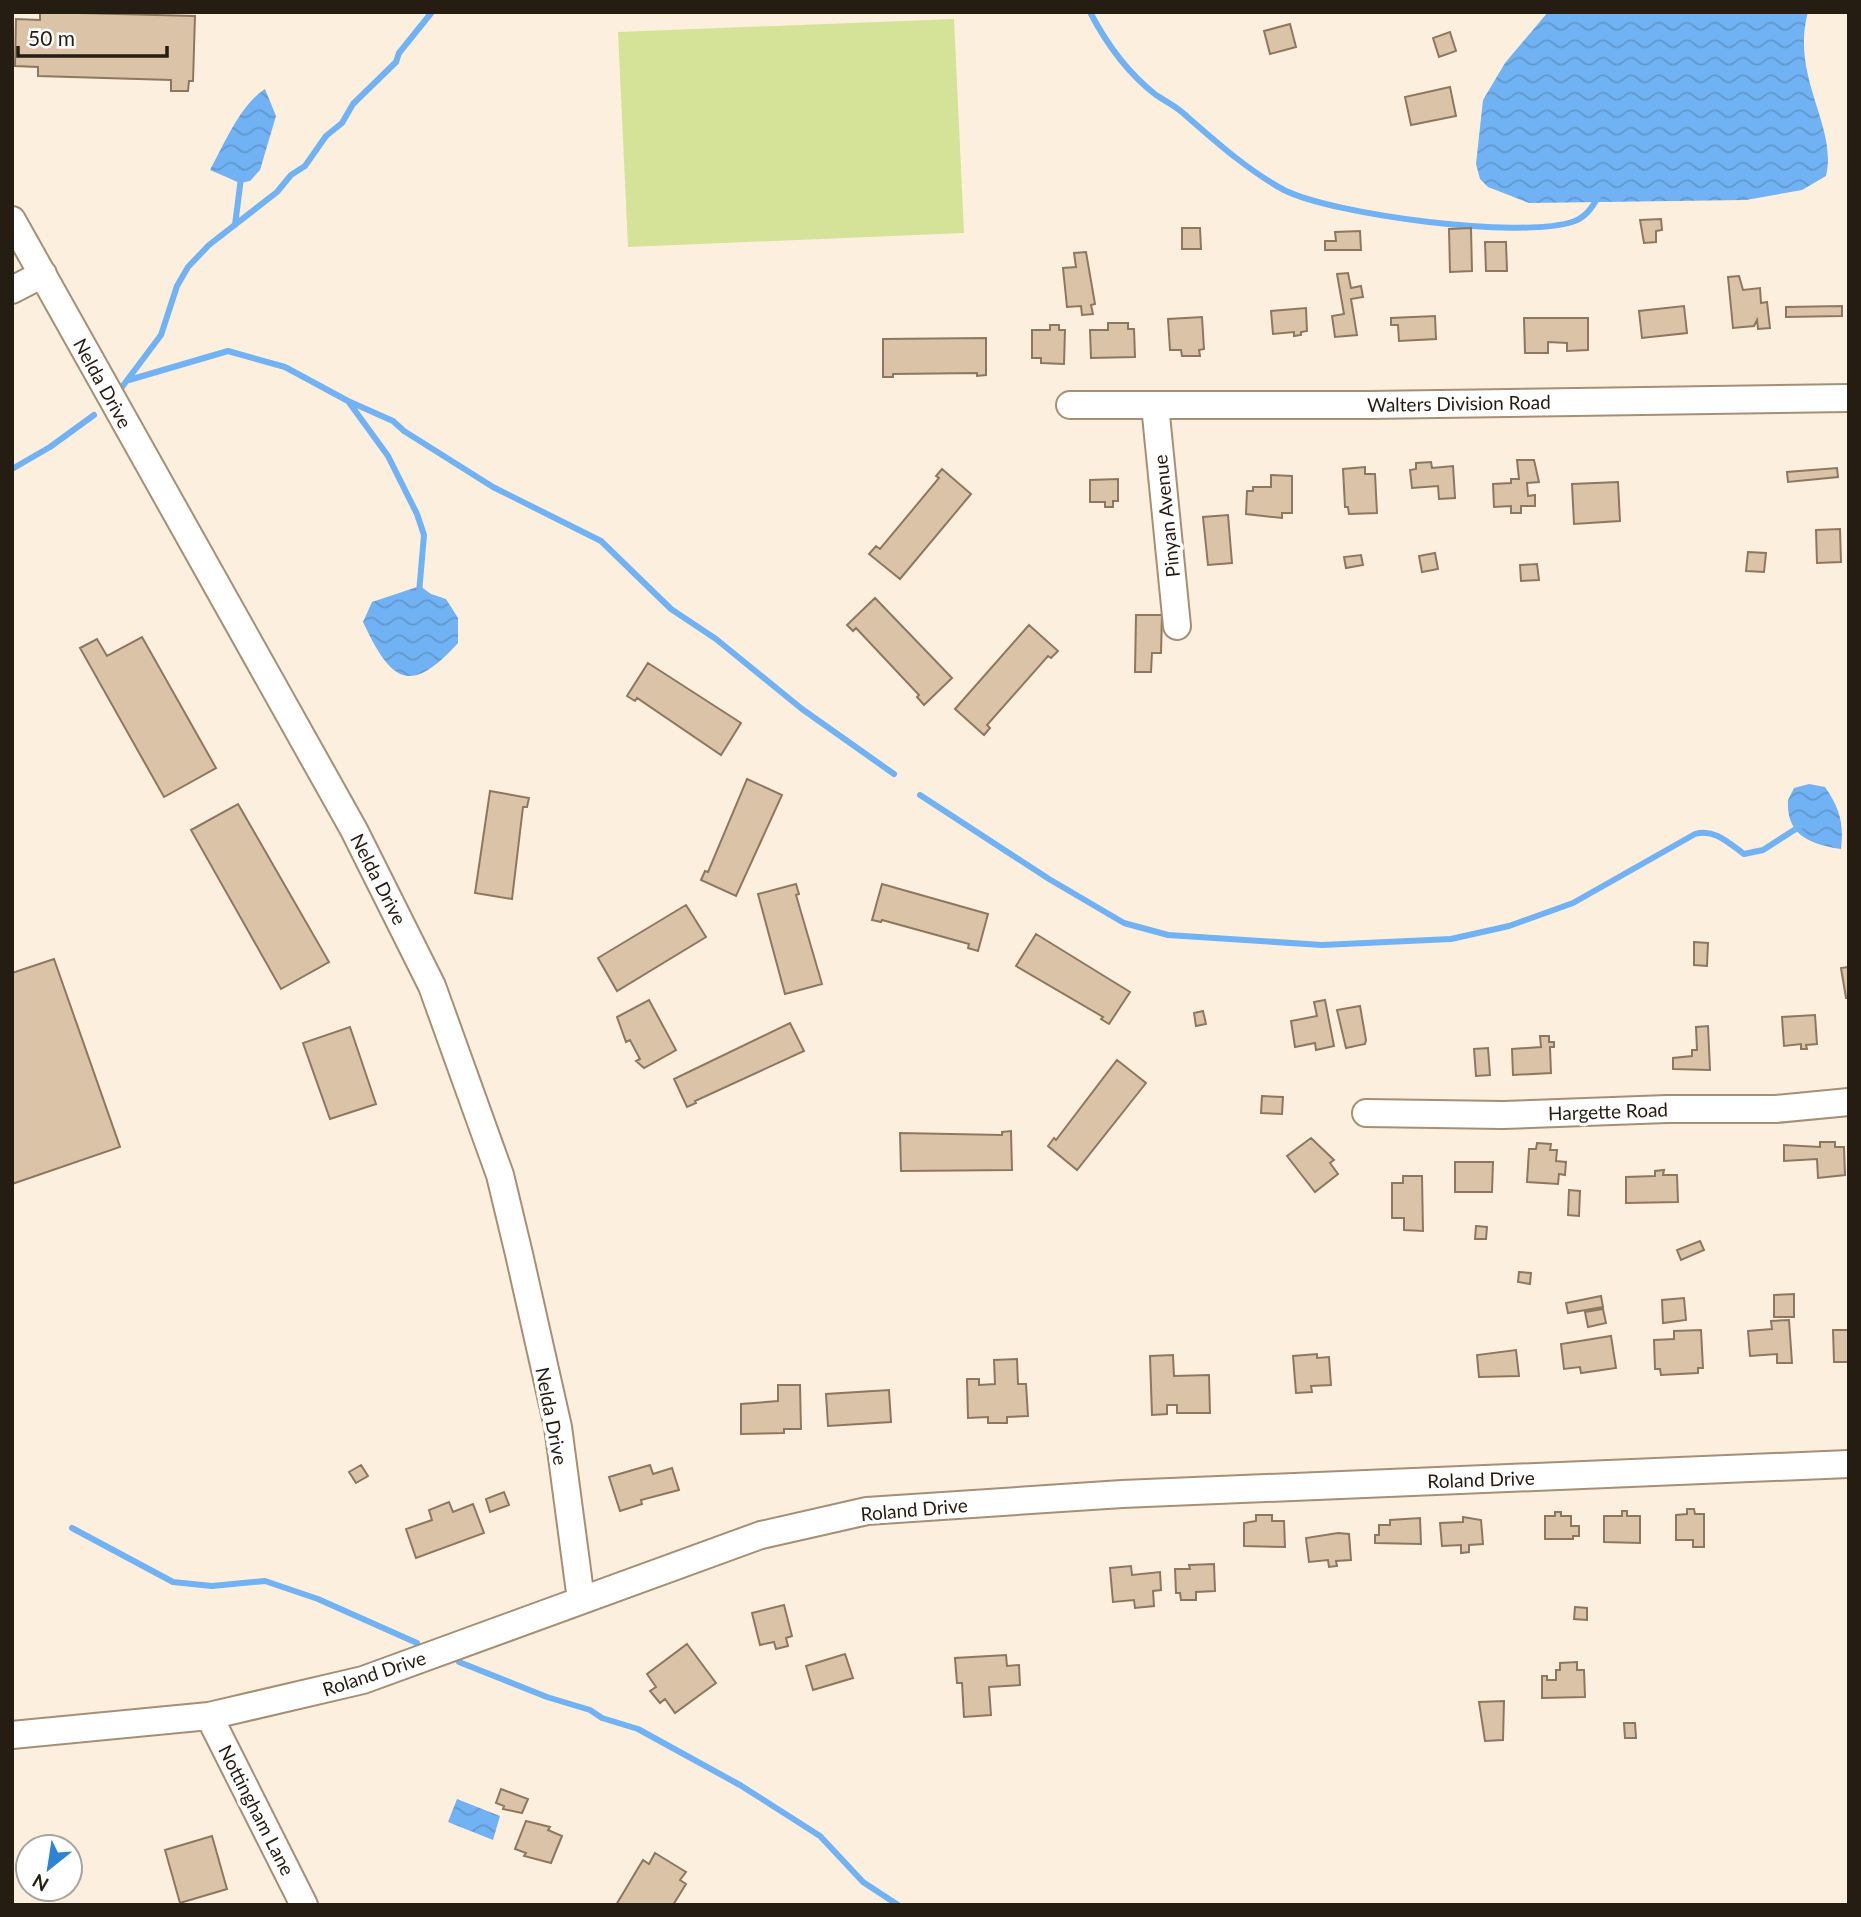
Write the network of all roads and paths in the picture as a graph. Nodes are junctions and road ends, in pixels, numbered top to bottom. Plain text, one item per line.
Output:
1 (12, 220) edge
2 (43, 274) junction
3 (12, 290) edge
4 (1849, 398) edge
5 (1070, 405) dead end
6 (1155, 405) junction
7 (1177, 626) dead end
8 (1849, 1102) edge
9 (1366, 1113) dead end
10 (1849, 1464) edge
11 (581, 1600) junction
12 (209, 1716) junction
13 (12, 1735) edge
14 (304, 1905) edge

1 - 2 street, Nelda Drive
2 - 3 street
2 - 11 street, Nelda Drive
4 - 6 street, Walters Division Road
5 - 6 street, Walters Division Road
6 - 7 street, Pinyan Avenue
8 - 9 street, Hargette Road
10 - 11 street, Roland Drive
11 - 12 street, Roland Drive
12 - 13 street, Roland Drive
12 - 14 street, Nottingham Lane

